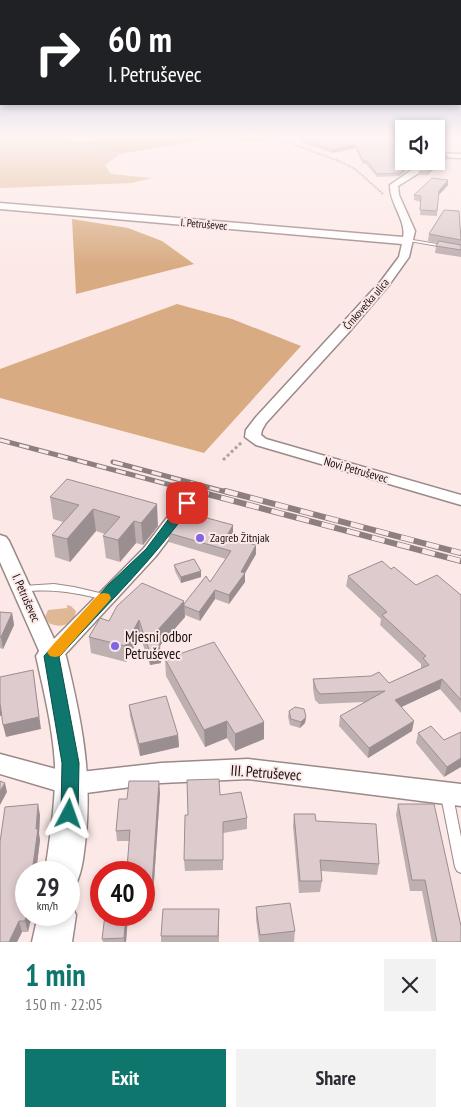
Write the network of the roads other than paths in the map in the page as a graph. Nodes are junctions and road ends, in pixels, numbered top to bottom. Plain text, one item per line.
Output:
1 (403, 179) edge
2 (0, 206) edge
3 (408, 241) junction
4 (461, 248) edge
5 (253, 437) joint
6 (461, 500) edge
7 (187, 503) dead end
8 (0, 540) edge
9 (23, 589) junction
10 (105, 597) junction
11 (51, 656) junction
12 (0, 764) edge
13 (71, 784) junction
14 (454, 794) edge
15 (64, 861) edge
16 (461, 868) edge
17 (55, 926) edge
18 (52, 942) edge

1 - 3 street
2 - 3 street, I. Petruševec
3 - 4 lane
3 - 5 street, Črnkovečka ulica
5 - 6 street, Novi Petruševec
7 - 10 street
8 - 9 street, I. Petruševec
9 - 10 lane
9 - 11 street, I. Petruševec
10 - 11 street
11 - 13 street, I. Petruševec
12 - 13 street
13 - 14 street, III. Petruševec
13 - 15 street, I. Petruševec
14 - 16 lane
17 - 18 street

